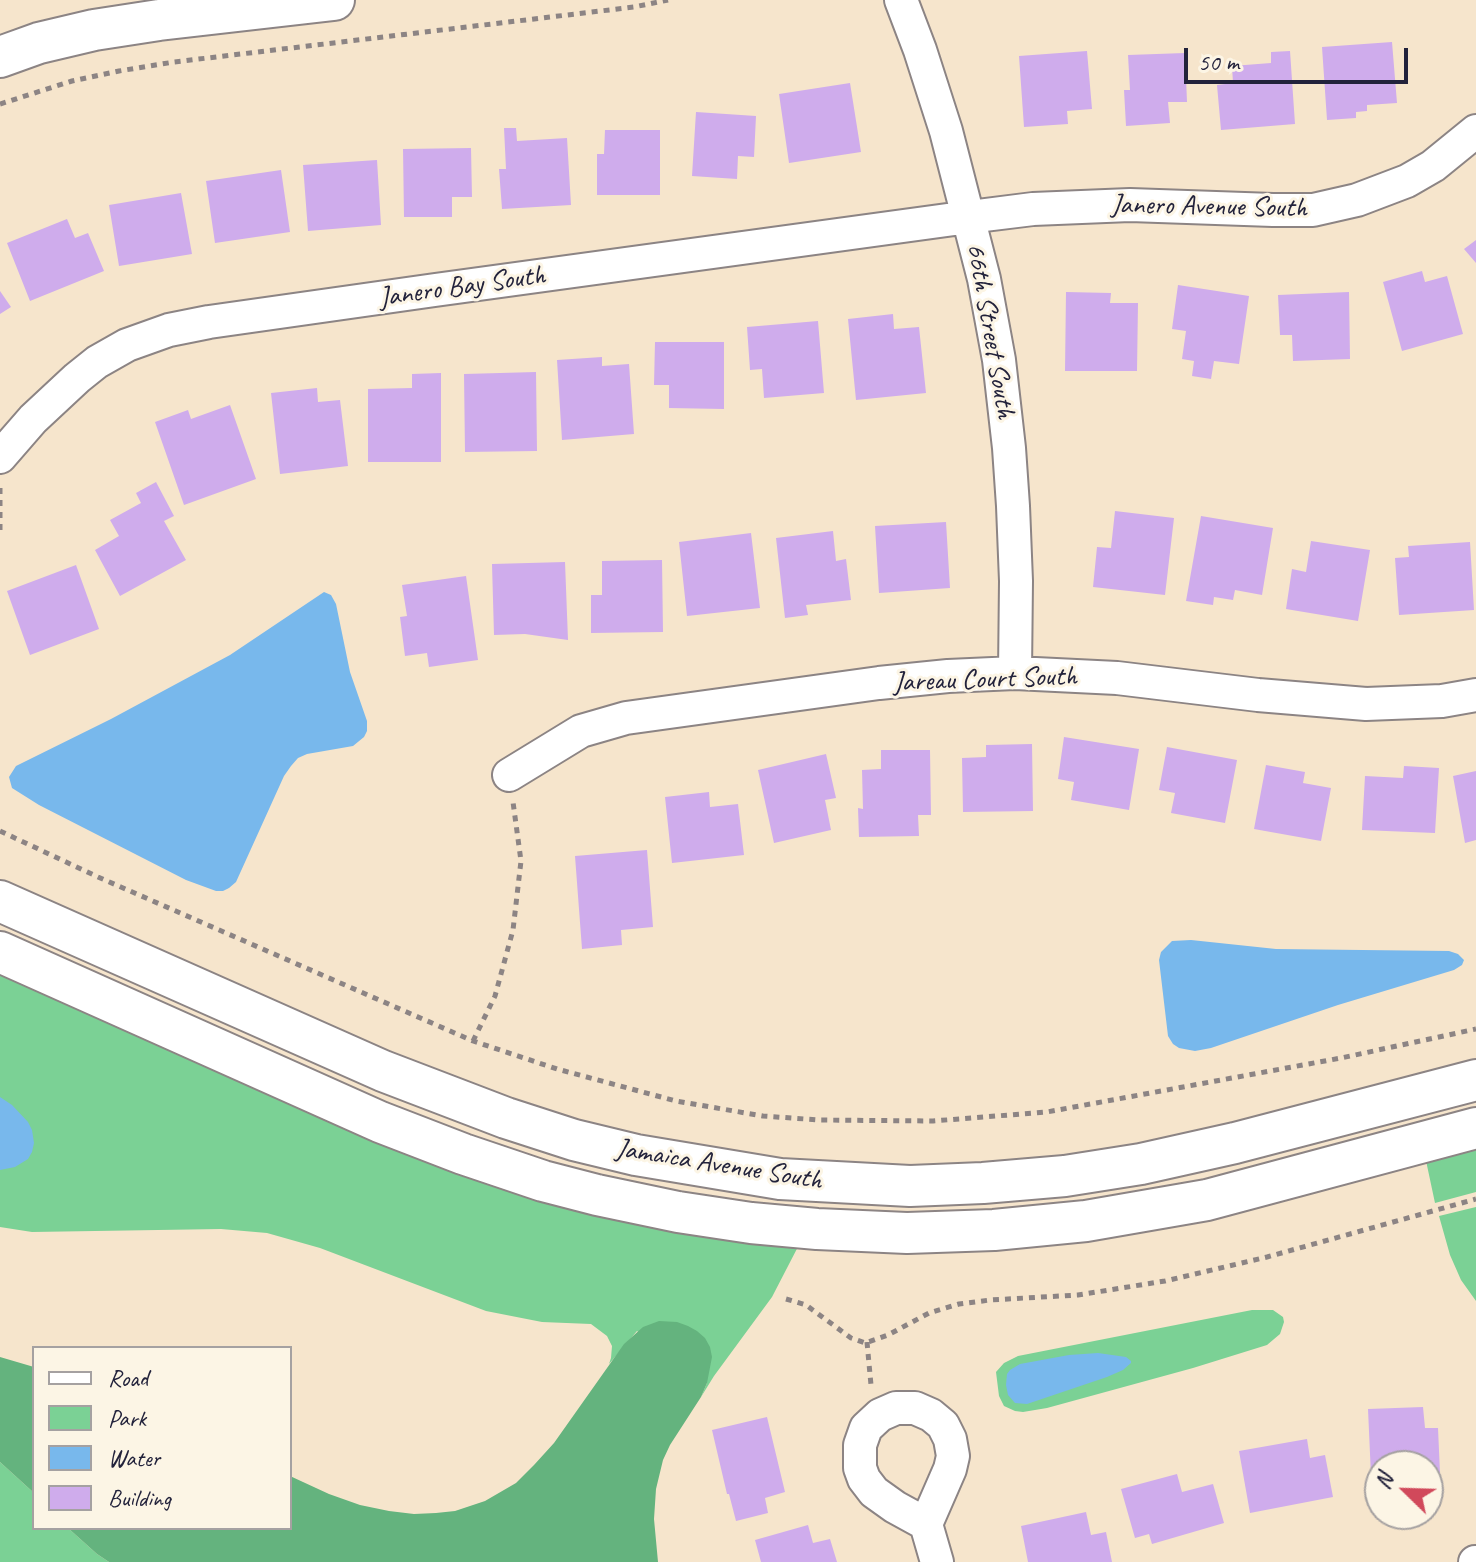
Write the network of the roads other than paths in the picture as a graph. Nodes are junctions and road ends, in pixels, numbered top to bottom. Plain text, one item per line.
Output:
1 (334, 0) edge
2 (901, 0) edge
3 (0, 57) edge
4 (1476, 131) edge
5 (969, 217) junction
6 (0, 457) edge
7 (1015, 673) junction
8 (1476, 695) edge
9 (509, 775) road end
10 (0, 901) edge
11 (0, 952) edge
12 (1476, 1080) edge
13 (1476, 1128) edge
14 (926, 1524) junction
15 (937, 1562) edge

1 - 3 street
2 - 5 street, 66th Street South
4 - 5 street, Janero Avenue South
5 - 6 street, Janero Bay South
5 - 7 street, 66th Street South
7 - 8 street, Jareau Court South
7 - 9 street, Jareau Court South
10 - 12 street, Jamaica Avenue South
11 - 13 street, Jamaica Avenue South
14 - 14 street
14 - 15 street

